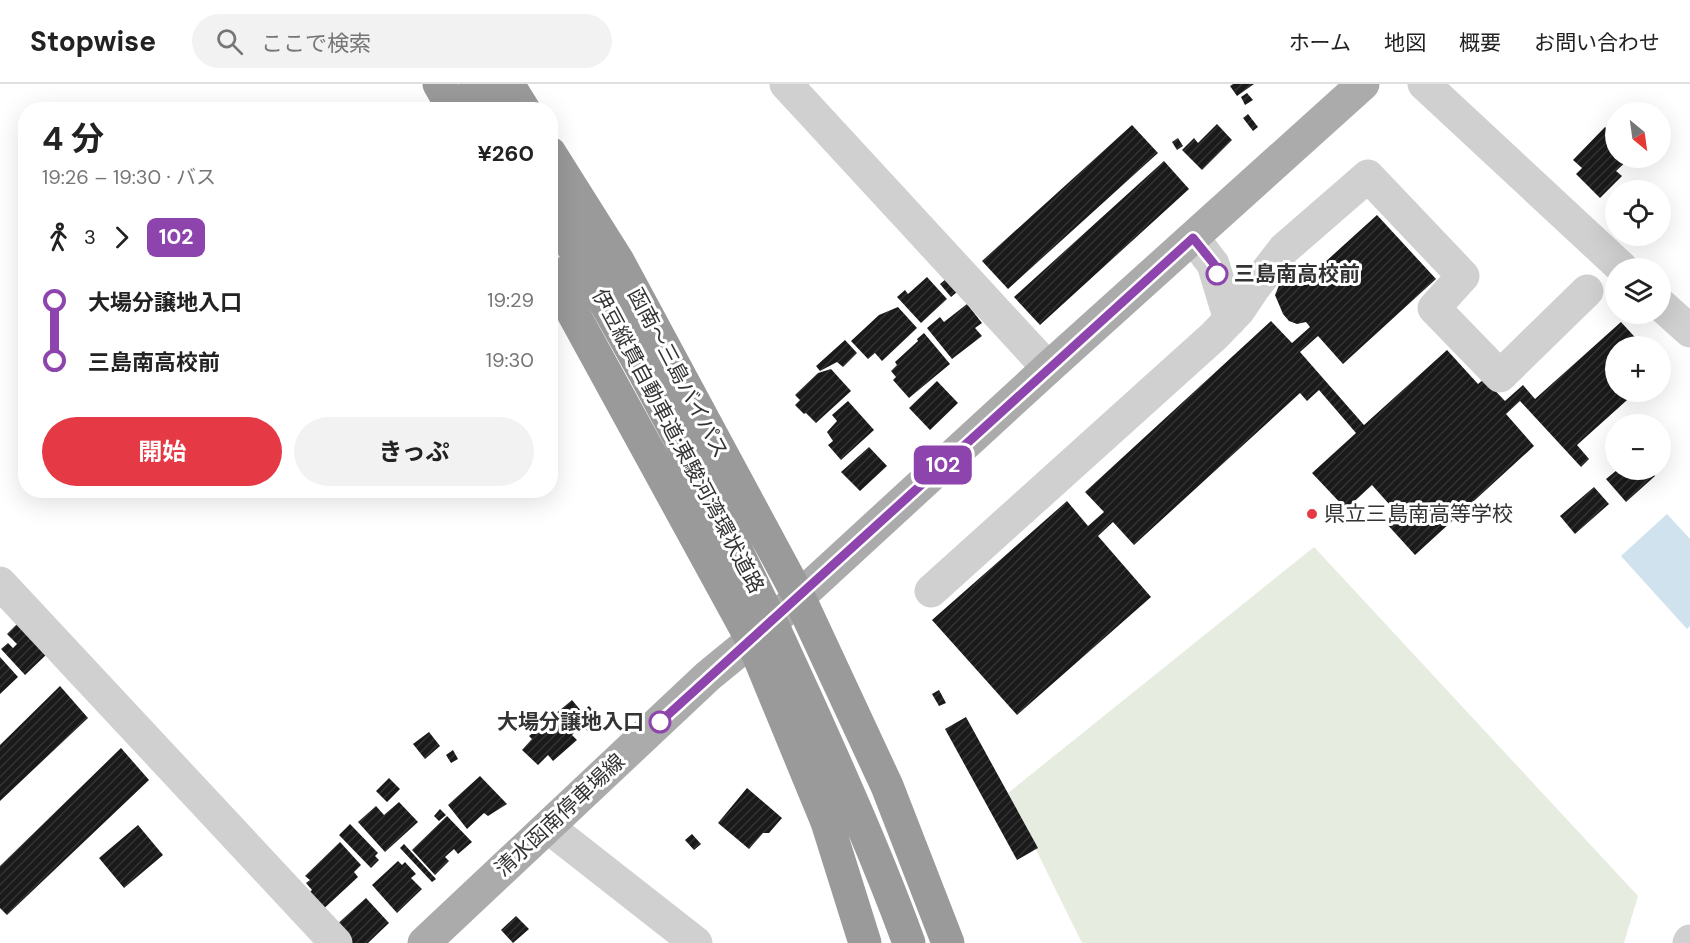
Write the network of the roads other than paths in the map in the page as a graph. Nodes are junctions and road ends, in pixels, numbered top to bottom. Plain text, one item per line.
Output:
1 (439, 84) edge
2 (475, 84) edge
3 (508, 84) edge
4 (786, 84) edge
5 (1363, 84) edge
6 (1424, 84) edge
7 (449, 102) edge
8 (486, 102) edge
9 (519, 102) edge
10 (558, 166) edge
11 (558, 222) edge
12 (1193, 238) junction
13 (1611, 258) edge
14 (558, 286) edge
15 (1587, 291) dead end
16 (1671, 314) edge
17 (1230, 320) junction
18 (1690, 331) edge
19 (1048, 368) junction
20 (931, 591) dead end
21 (799, 597) junction
22 (5, 598) edge
23 (752, 640) junction
24 (548, 827) junction
25 (336, 943) edge
26 (424, 943) edge
27 (696, 943) edge
28 (865, 943) edge
29 (909, 943) edge
30 (948, 943) edge

1 - 7 highway
2 - 8 highway
3 - 9 highway
4 - 19 street
5 - 12 main road, 清水函南停車場線
6 - 13 street
10 - 21 highway, 函南～三島バイパス
11 - 29 highway, 伊豆縦貫自動車道;東駿河湾環状道路
12 - 17 street
12 - 19 main road, 清水函南停車場線
14 - 23 highway
15 - 17 street
16 - 18 street
17 - 20 street
19 - 21 main road, 清水函南停車場線
21 - 23 main road, 清水函南停車場線
21 - 30 highway, 函南～三島バイパス
22 - 25 street
23 - 24 main road, 清水函南停車場線
23 - 28 highway
24 - 26 main road, 清水函南停車場線
24 - 27 street

